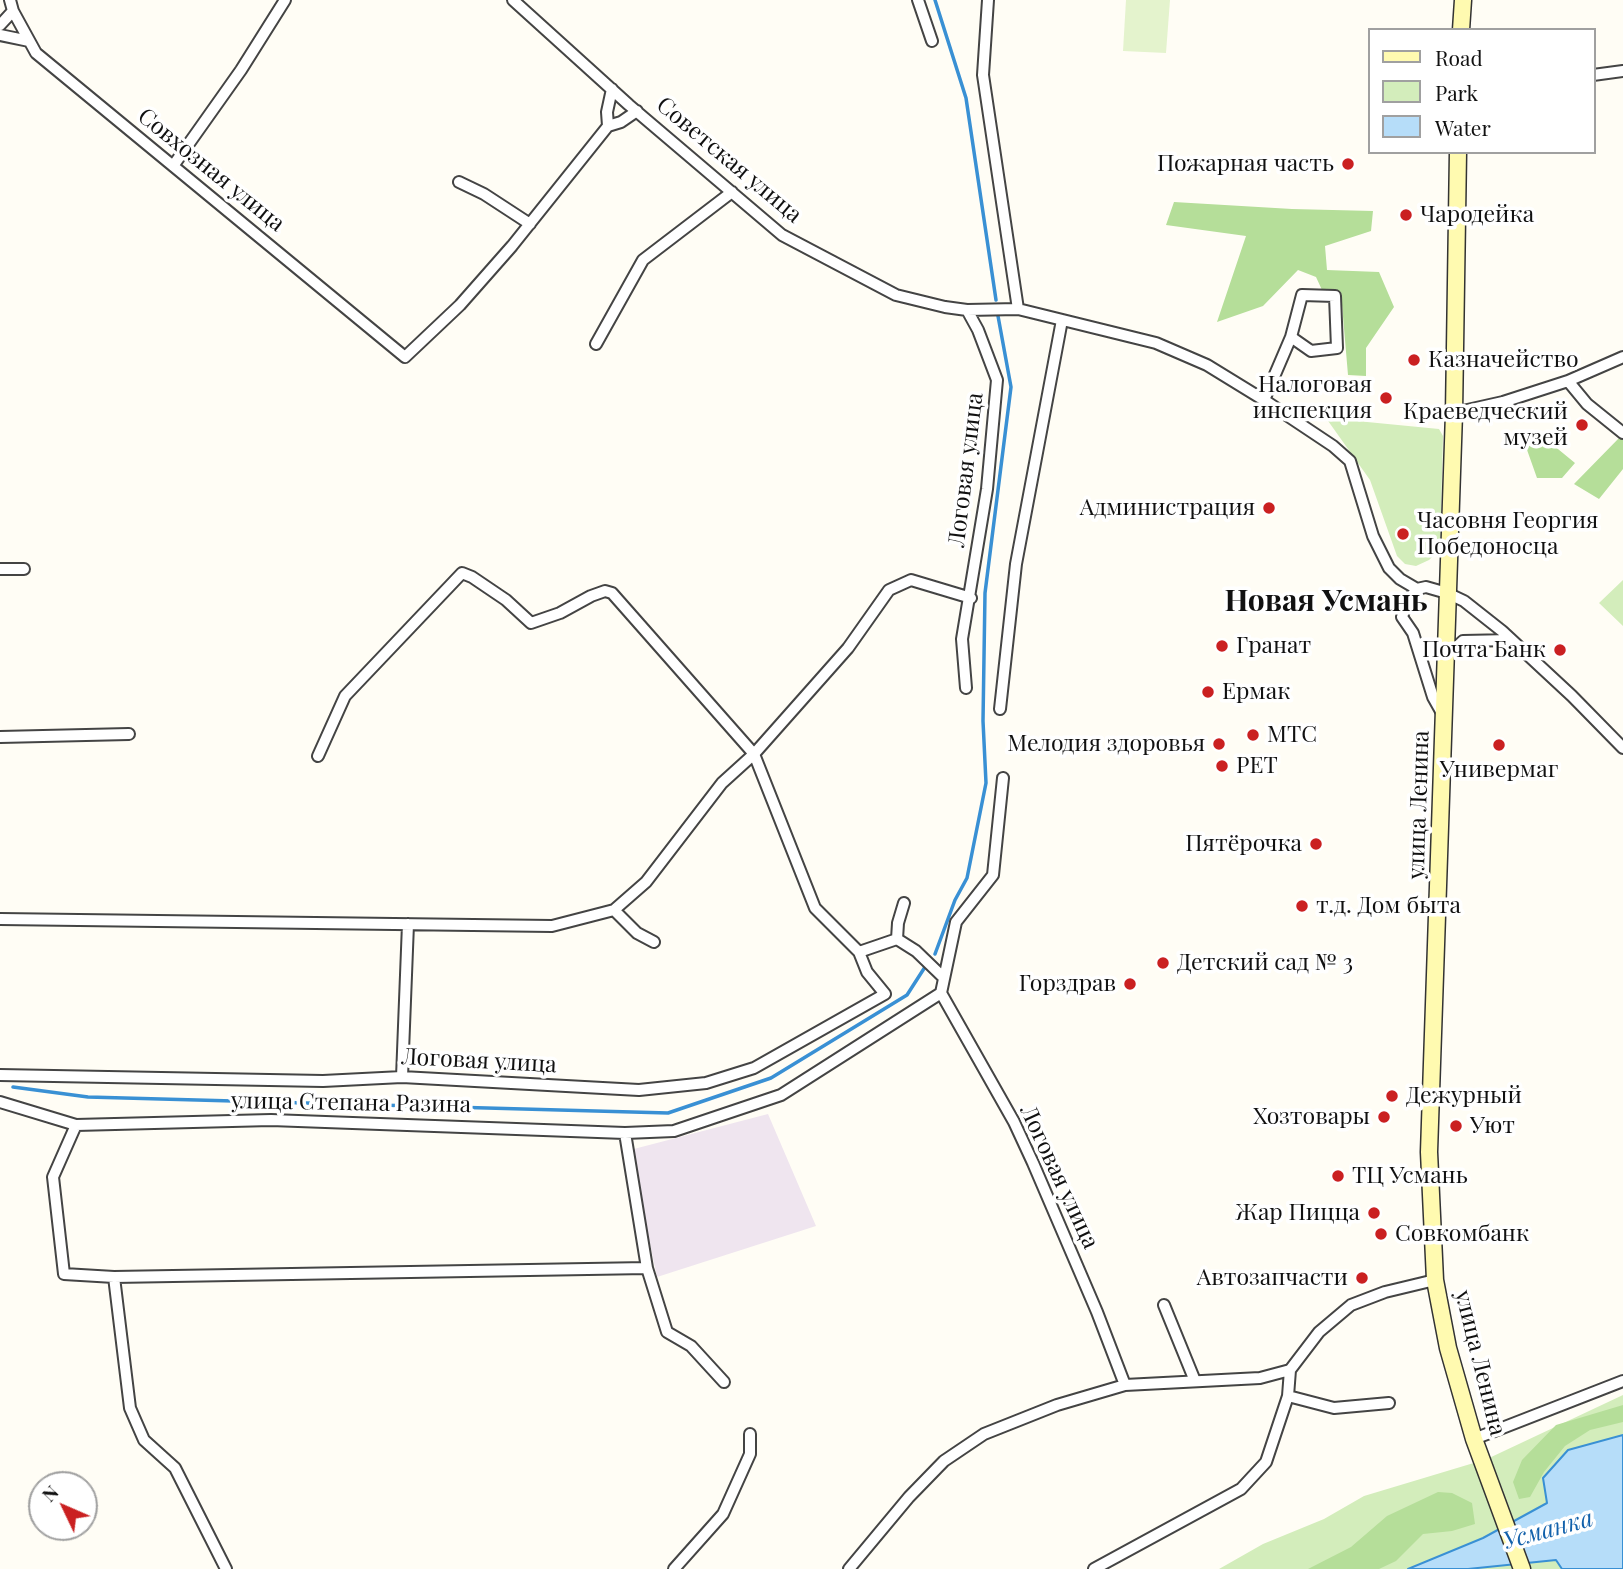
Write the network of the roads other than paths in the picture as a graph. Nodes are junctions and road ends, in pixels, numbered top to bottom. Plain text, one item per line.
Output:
1 (285, 0) edge
2 (513, 0) edge
3 (918, 0) edge
4 (988, 0) edge
5 (1463, 0) edge
6 (11, 6) edge
7 (0, 25) edge
8 (1461, 28) edge
9 (0, 35) edge
10 (29, 41) junction
11 (932, 41) dead end
12 (1623, 71) edge
13 (1595, 75) edge
14 (612, 89) junction
15 (637, 111) junction
16 (608, 126) junction
17 (1458, 154) edge
18 (173, 166) junction
19 (459, 182) dead end
20 (732, 192) junction
21 (530, 224) junction
22 (1018, 309) junction
23 (967, 310) junction
24 (1062, 320) junction
25 (1291, 337) junction
26 (596, 344) dead end
27 (1623, 357) edge
28 (1569, 381) junction
29 (1264, 400) junction
30 (1454, 413) junction
31 (1623, 433) edge
32 (0, 569) edge
33 (23, 569) dead end
34 (1417, 589) junction
35 (1447, 593) junction
36 (971, 598) junction
37 (1511, 640) junction
38 (1446, 657) junction
39 (966, 688) dead end
40 (1000, 709) dead end
41 (1444, 717) junction
42 (129, 734) dead end
43 (0, 737) edge
44 (1623, 748) edge
45 (754, 754) junction
46 (318, 756) dead end
47 (1003, 778) dead end
48 (904, 903) dead end
49 (614, 910) junction
50 (0, 919) edge
51 (408, 924) junction
52 (897, 939) junction
53 (654, 942) dead end
54 (859, 952) junction
55 (944, 978) junction
56 (941, 993) junction
57 (0, 1075) edge
58 (402, 1077) junction
59 (0, 1102) edge
60 (76, 1125) junction
61 (625, 1133) junction
62 (647, 1268) junction
63 (114, 1277) junction
64 (1435, 1280) junction
65 (1164, 1306) dead end
66 (1290, 1370) junction
67 (1195, 1381) junction
68 (1623, 1381) edge
69 (724, 1382) dead end
70 (1125, 1385) junction
71 (1288, 1396) junction
72 (1389, 1403) dead end
73 (750, 1434) dead end
74 (1477, 1446) junction
75 (226, 1569) edge
76 (674, 1569) edge
77 (849, 1569) edge
78 (1094, 1569) edge
79 (1522, 1569) edge

1 - 18 street
2 - 14 street, Советская улица
3 - 11 street
4 - 22 street
5 - 8 main road
6 - 7 street
6 - 10 street, Совхозная улица
9 - 10 street
10 - 18 street, Совхозная улица
12 - 13 street
14 - 15 street, Советская улица
14 - 16 street
15 - 16 street
15 - 20 street, Советская улица
16 - 21 street
17 - 30 main road, улица Ленина
18 - 21 street, Совхозная улица
19 - 21 street
20 - 23 street, Советская улица
20 - 26 street
22 - 23 street, Советская улица
22 - 24 street, Советская улица
23 - 36 street, Логовая улица
24 - 29 street, Советская улица
24 - 40 street
25 - 25 street
25 - 29 street
27 - 28 street
28 - 30 street
28 - 31 street
29 - 34 street, Советская улица
30 - 35 main road, улица Ленина
32 - 33 street
34 - 35 street, Советская улица
34 - 41 street
35 - 37 street
35 - 38 main road, улица Ленина
36 - 39 street, Логовая улица
36 - 45 street
37 - 38 street
37 - 44 street
38 - 41 main road, улица Ленина
41 - 64 main road, улица Ленина
42 - 43 street
45 - 46 street, Логовая улица
45 - 49 street
45 - 54 street, Логовая улица
47 - 55 street
48 - 52 street
49 - 51 street
49 - 53 street
50 - 51 street
51 - 58 street
52 - 54 street
52 - 55 street
54 - 58 street, Логовая улица
55 - 56 street
56 - 61 street, улица Степана Разина
56 - 70 street, Логовая улица
57 - 58 street, Логовая улица
59 - 60 street, улица Степана Разина
60 - 61 street, улица Степана Разина
60 - 63 street
61 - 62 street
62 - 63 street
62 - 69 street
63 - 75 street
64 - 66 street
64 - 74 main road, улица Ленина
65 - 67 street
66 - 67 street
66 - 71 street
67 - 70 street
68 - 74 street
70 - 77 street
71 - 72 street
71 - 78 street
73 - 76 street
74 - 79 main road, улица Ленина

